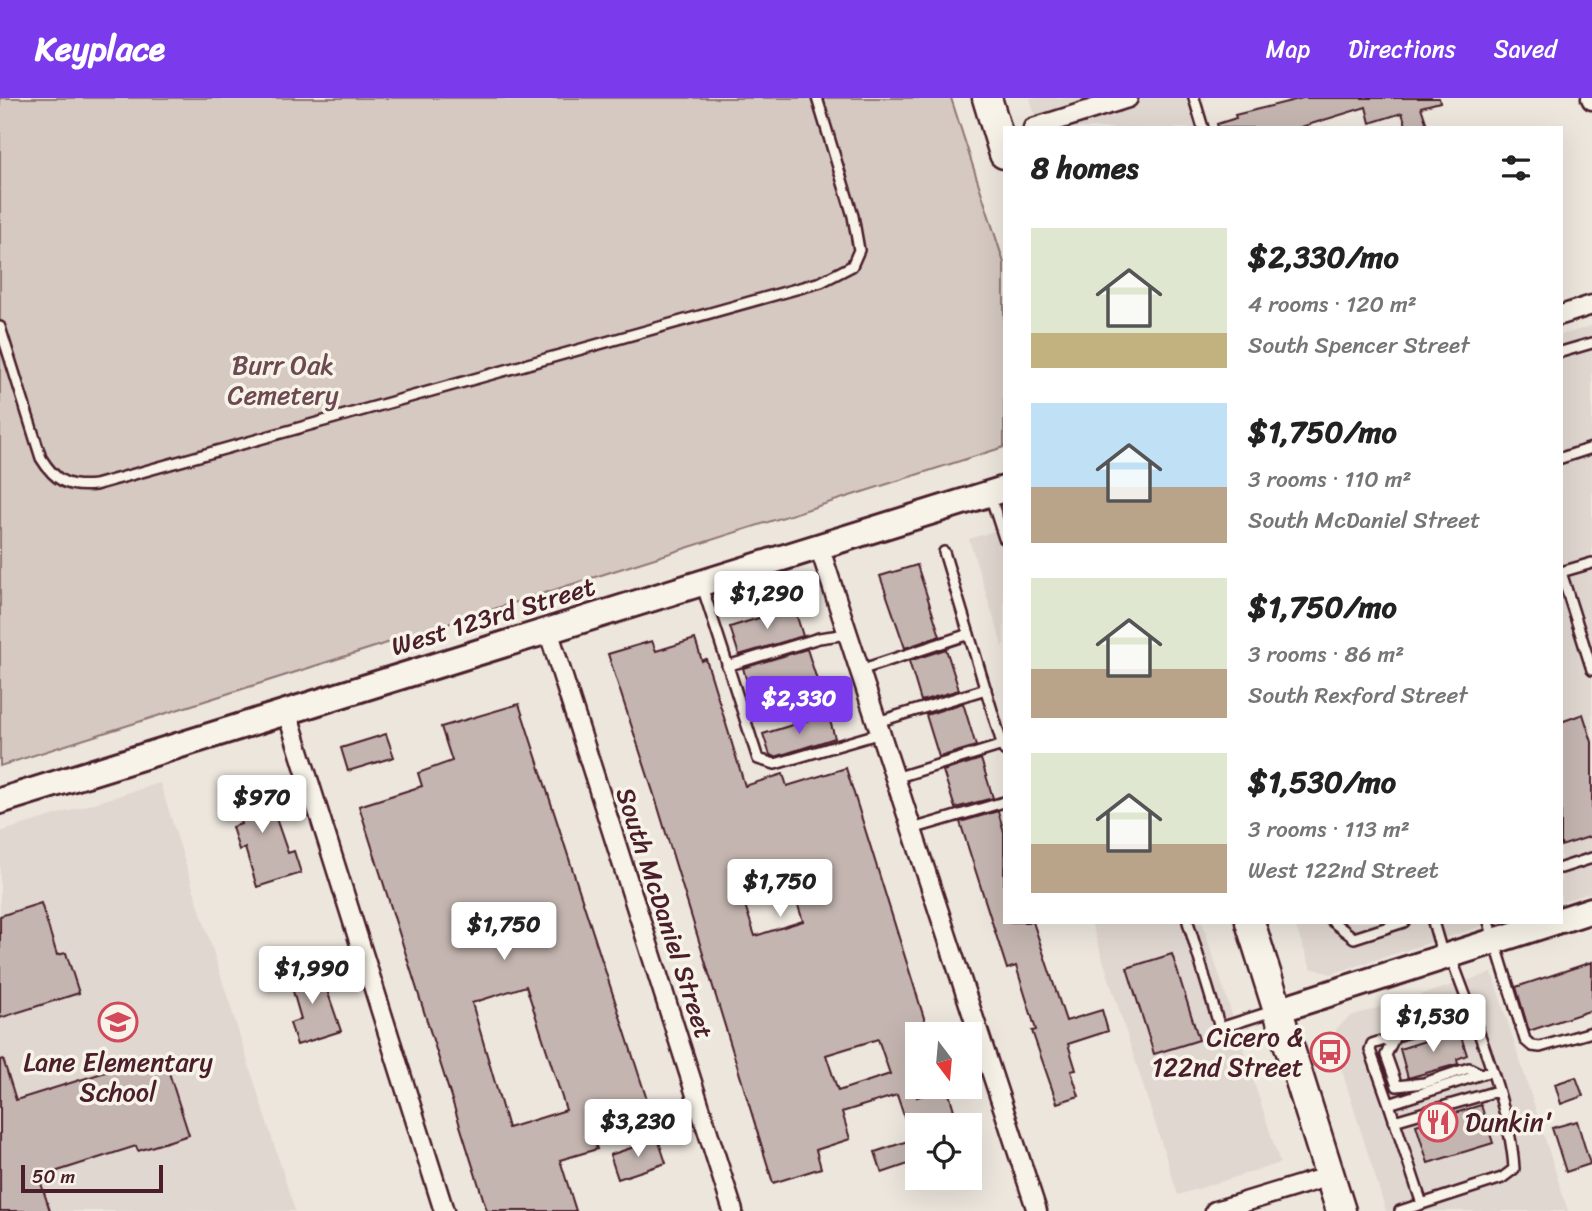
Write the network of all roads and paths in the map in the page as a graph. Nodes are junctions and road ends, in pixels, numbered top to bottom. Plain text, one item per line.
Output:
1 (817, 98) edge
2 (987, 98) edge
3 (1128, 98) edge
4 (1194, 98) edge
5 (1040, 126) edge
6 (1202, 126) edge
7 (1003, 143) edge
8 (1592, 305) edge
9 (1563, 314) edge
10 (0, 327) edge
11 (1592, 343) edge
12 (1563, 351) edge
13 (1592, 448) edge
14 (1563, 457) edge
15 (997, 491) edge
16 (1003, 531) edge
17 (820, 546) junction
18 (944, 552) dead end
19 (1592, 562) edge
20 (1563, 571) edge
21 (1563, 578) edge
22 (701, 583) junction
23 (548, 630) junction
24 (848, 634) junction
25 (969, 634) junction
26 (727, 666) junction
27 (860, 670) junction
28 (1592, 670) edge
29 (986, 689) junction
30 (287, 712) junction
31 (879, 728) junction
32 (1003, 745) edge
33 (1003, 748) edge
34 (895, 778) junction
35 (0, 801) edge
36 (1003, 802) edge
37 (912, 828) junction
38 (1592, 858) edge
39 (1563, 867) edge
40 (1592, 910) edge
41 (1563, 919) edge
42 (1189, 924) edge
43 (1251, 924) edge
44 (1336, 924) edge
45 (1434, 924) edge
46 (1541, 924) edge
47 (1376, 926) edge
48 (1491, 932) edge
49 (1447, 956) junction
50 (1278, 1010) junction
51 (1470, 1012) junction
52 (1592, 1032) edge
53 (1395, 1036) junction
54 (1486, 1073) junction
55 (1497, 1091) junction
56 (1388, 1104) junction
57 (1394, 1121) junction
58 (1330, 1176) junction
59 (1422, 1204) junction
60 (444, 1211) edge
61 (733, 1211) edge
62 (1037, 1211) edge
63 (1215, 1211) edge
64 (1342, 1211) edge
65 (1400, 1211) edge

1 - 10 lane
2 - 7 main road
3 - 5 street
4 - 6 lane
8 - 9 street
11 - 12 lane
13 - 14 lane
15 - 16 lane
15 - 17 street, West 123rd Street
17 - 22 street, West 123rd Street
17 - 24 street
18 - 25 lane
19 - 20 lane
21 - 28 lane
22 - 23 street, West 123rd Street
22 - 26 lane
23 - 30 street, West 123rd Street
23 - 61 street, South McDaniel Street
24 - 26 lane
24 - 27 street
25 - 27 lane
25 - 29 lane
26 - 31 lane
27 - 31 street
29 - 31 lane
29 - 32 lane
30 - 35 street, West 123rd Street
30 - 60 street
31 - 34 street
33 - 34 lane
34 - 37 street
36 - 37 lane
37 - 62 street
38 - 39 lane
40 - 41 street
42 - 50 lane
43 - 50 main road
44 - 47 lane
45 - 49 lane
46 - 48 street
48 - 49 street
48 - 52 lane
49 - 50 street
49 - 51 lane
50 - 58 main road
51 - 53 lane
51 - 54 lane
53 - 54 lane
53 - 56 lane
54 - 55 lane
54 - 56 lane
55 - 57 lane
55 - 59 lane
56 - 57 lane
57 - 59 lane
58 - 63 street
58 - 64 main road
59 - 65 lane

